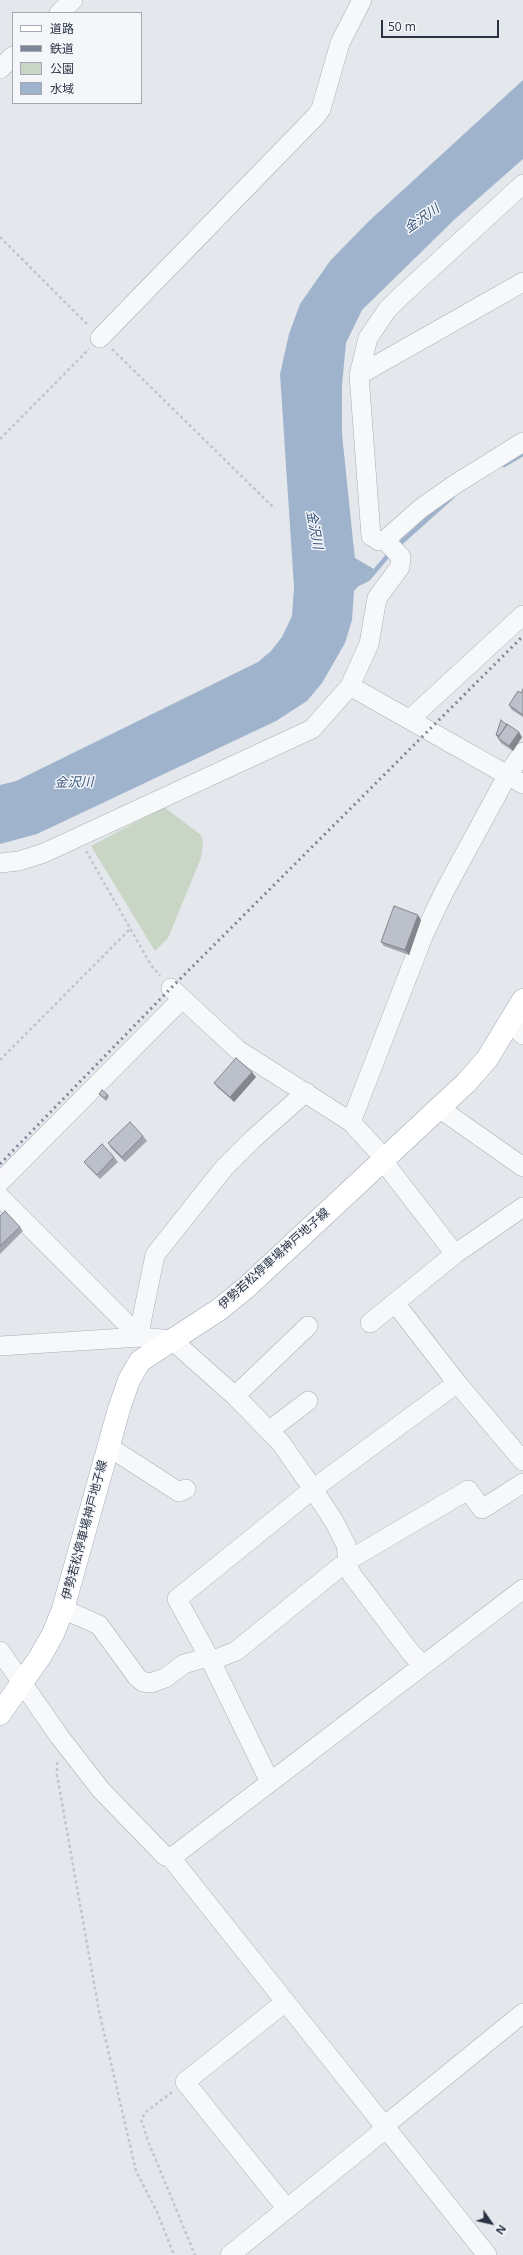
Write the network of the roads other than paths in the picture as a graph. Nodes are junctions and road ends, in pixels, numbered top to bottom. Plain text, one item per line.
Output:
1 (73, 0) edge
2 (362, 0) edge
3 (60, 12) edge
4 (12, 57) edge
5 (0, 69) edge
6 (523, 184) edge
7 (523, 282) edge
8 (100, 338) road end
9 (359, 375) junction
10 (523, 442) edge
11 (391, 546) junction
12 (523, 615) edge
13 (350, 686) junction
14 (410, 719) junction
15 (523, 752) edge
16 (515, 780) edge
17 (0, 863) edge
18 (523, 1000) edge
19 (517, 1029) edge
20 (306, 1092) junction
21 (439, 1108) junction
22 (351, 1122) junction
23 (383, 1159) junction
24 (523, 1167) edge
25 (0, 1182) edge
26 (0, 1197) edge
27 (523, 1207) edge
28 (455, 1254) junction
29 (395, 1303) junction
30 (370, 1322) dead end
31 (308, 1326) dead end
32 (140, 1337) junction
33 (172, 1340) junction
34 (0, 1346) edge
35 (457, 1383) junction
36 (235, 1396) junction
37 (308, 1401) dead end
38 (270, 1430) junction
39 (108, 1447) junction
40 (523, 1461) edge
41 (523, 1483) edge
42 (186, 1489) dead end
43 (313, 1489) junction
44 (349, 1562) junction
45 (523, 1589) edge
46 (64, 1609) junction
47 (0, 1651) edge
48 (210, 1659) junction
49 (423, 1665) junction
50 (23, 1684) junction
51 (0, 1714) edge
52 (270, 1782) junction
53 (171, 1858) junction
54 (284, 2003) junction
55 (523, 2014) edge
56 (383, 2127) junction
57 (287, 2209) junction
58 (230, 2255) edge
59 (487, 2255) edge

1 - 3 street
2 - 8 street
4 - 5 street
6 - 9 street
7 - 9 street
9 - 11 street
10 - 11 street
11 - 13 street
12 - 14 street
13 - 14 street
13 - 17 street
14 - 16 street
15 - 16 street
16 - 22 street
18 - 19 main road, 伊勢若松停車場神戸地子線
19 - 21 main road, 伊勢若松停車場神戸地子線
20 - 22 street
20 - 25 street
20 - 32 street
21 - 23 main road, 伊勢若松停車場神戸地子線
21 - 24 street
22 - 23 street
23 - 28 street
23 - 33 main road, 伊勢若松停車場神戸地子線
26 - 32 street
27 - 28 street
28 - 29 street
29 - 30 street
29 - 35 street
31 - 36 street
32 - 33 street
32 - 34 street
33 - 36 street
33 - 39 main road, 伊勢若松停車場神戸地子線
35 - 40 street
35 - 43 street
36 - 38 street
37 - 38 street
38 - 43 street
39 - 42 street
39 - 46 main road, 伊勢若松停車場神戸地子線
41 - 44 street
43 - 44 street
43 - 48 street
44 - 48 street
44 - 49 street
45 - 49 street
46 - 48 street
46 - 50 main road, 伊勢若松停車場神戸地子線
47 - 50 street
48 - 52 street
49 - 52 street
50 - 51 main road, 伊勢若松停車場神戸地子線
50 - 53 street
52 - 53 street
53 - 54 street
54 - 56 street
54 - 57 street
55 - 56 street
56 - 57 street
56 - 59 street
57 - 58 street

